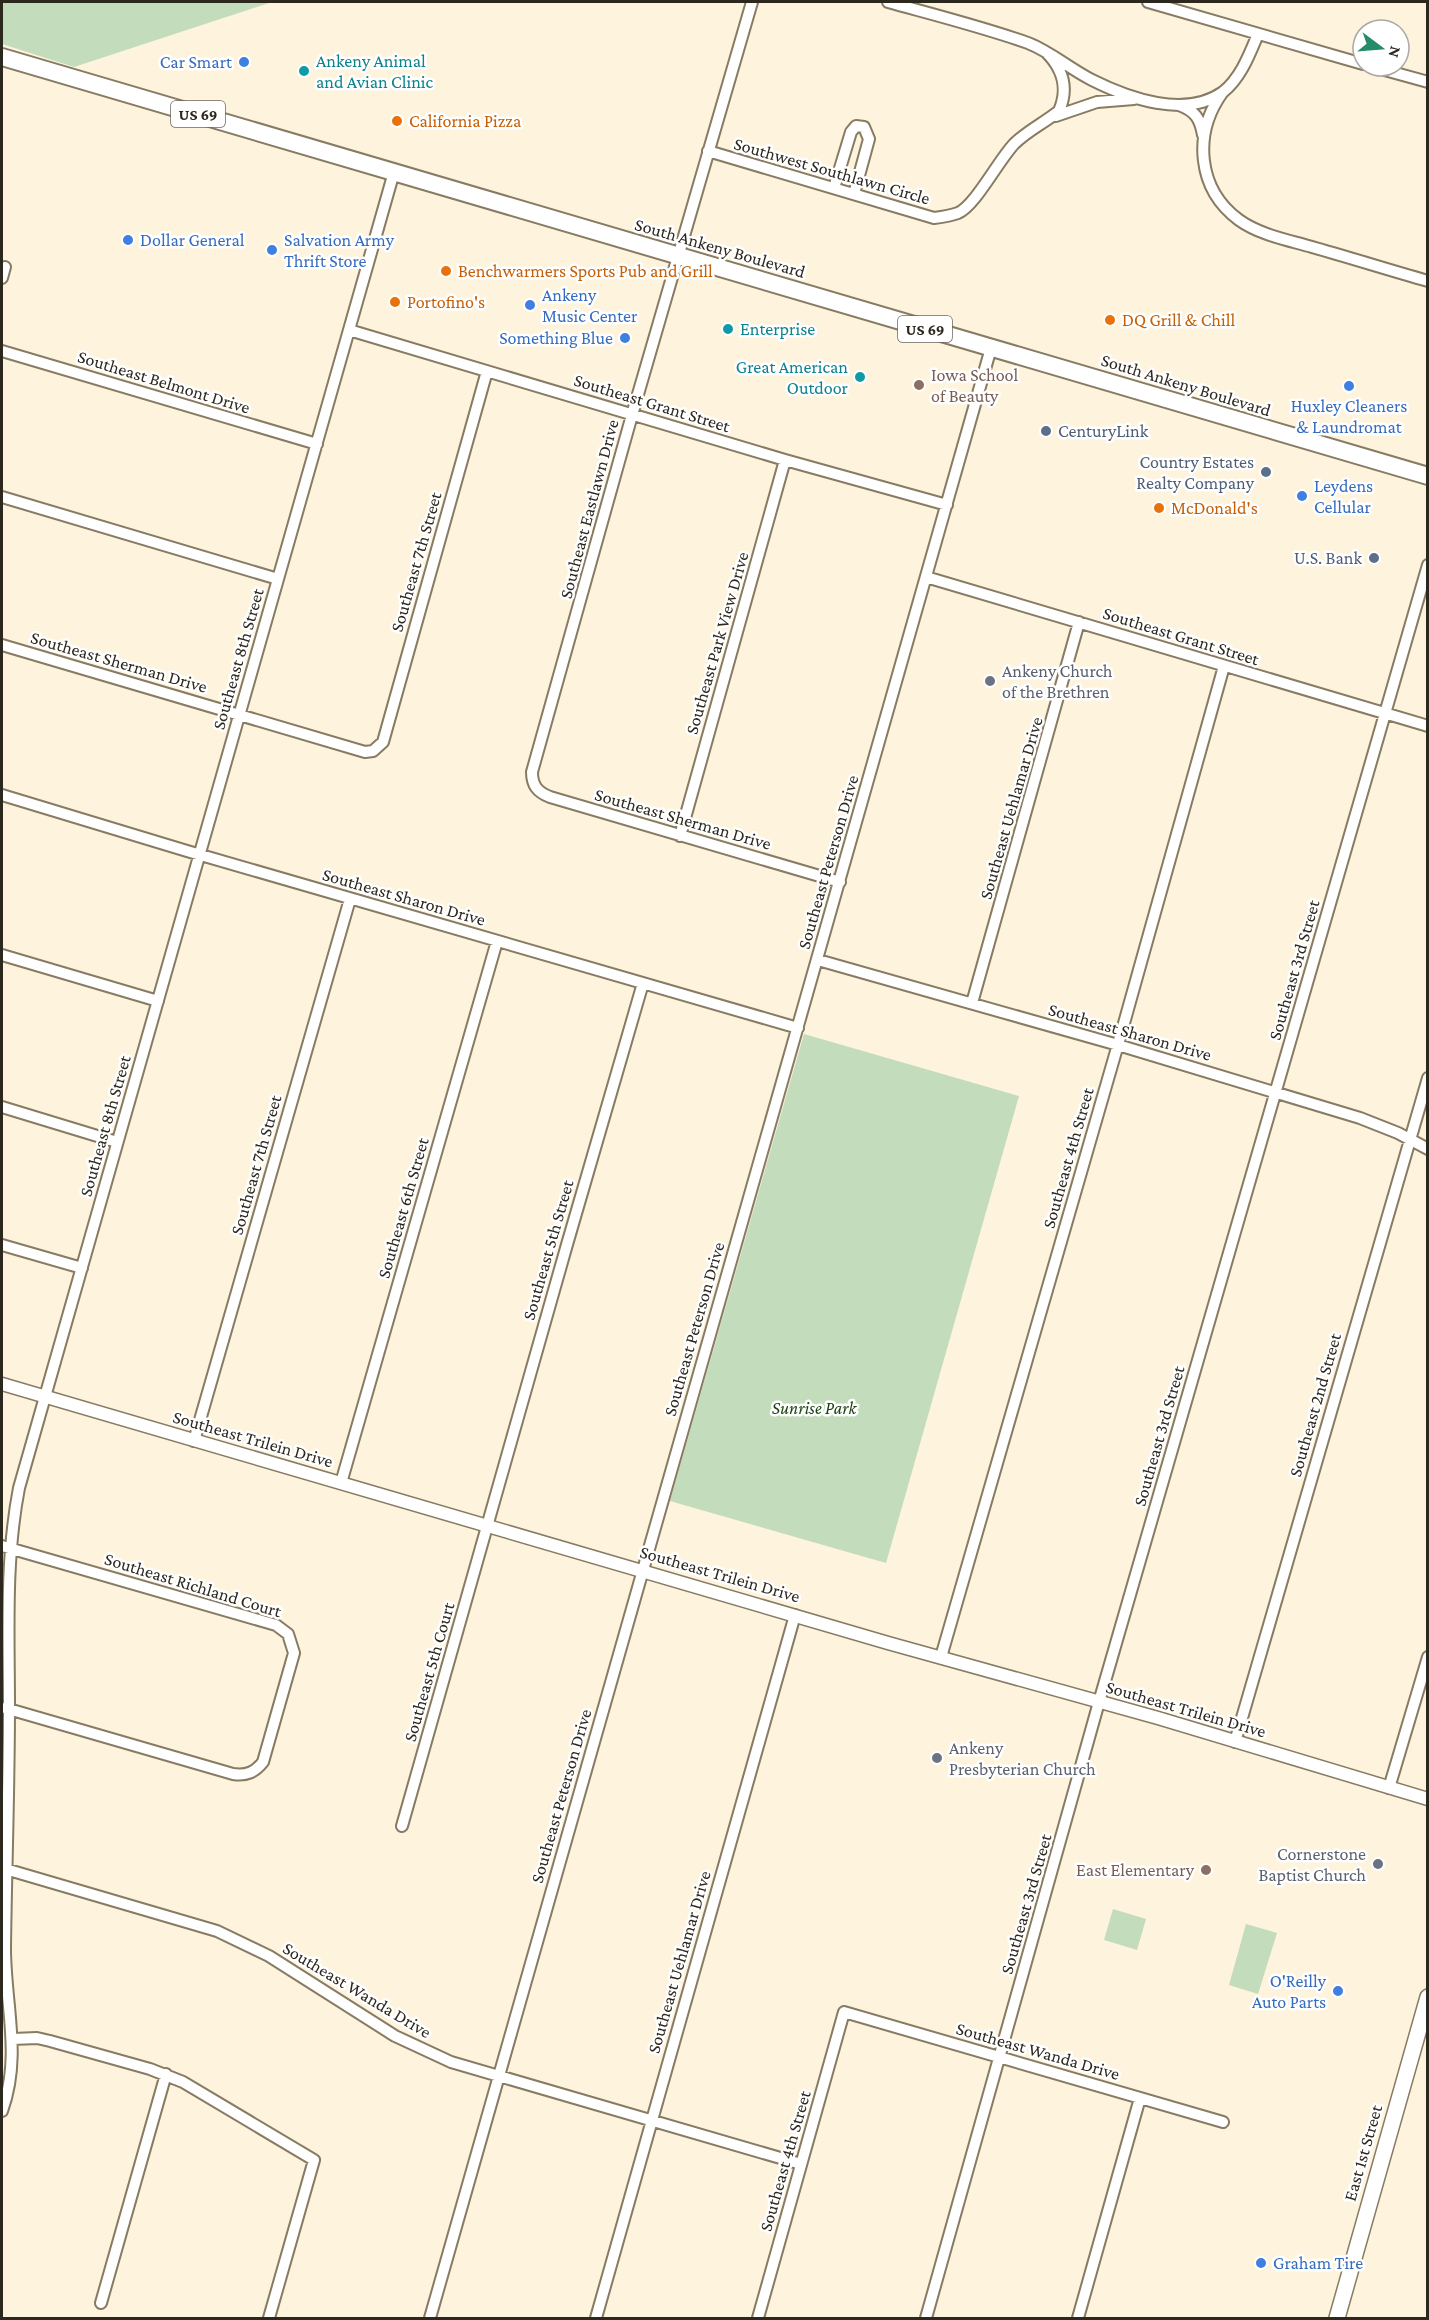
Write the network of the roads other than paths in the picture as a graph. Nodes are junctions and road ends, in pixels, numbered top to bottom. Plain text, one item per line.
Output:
1 (752, 2) edge
2 (888, 2) edge
3 (1148, 2) edge
4 (1258, 34) junction
5 (1046, 52) junction
6 (2, 57) edge
7 (1351, 61) edge
8 (1411, 77) edge
9 (1428, 82) edge
10 (1222, 92) junction
11 (1149, 101) junction
12 (1176, 104) junction
13 (1050, 118) junction
14 (1203, 137) junction
15 (708, 151) junction
16 (394, 172) junction
17 (834, 188) junction
18 (854, 194) junction
19 (679, 256) junction
20 (1428, 281) edge
21 (349, 330) junction
22 (991, 348) junction
23 (2, 351) edge
24 (487, 371) junction
25 (632, 415) junction
26 (317, 444) junction
27 (785, 460) junction
28 (1428, 476) edge
29 (2, 497) edge
30 (947, 505) junction
31 (1428, 564) edge
32 (926, 577) junction
33 (278, 579) junction
34 (1079, 622) junction
35 (2, 645) edge
36 (1224, 666) junction
37 (240, 714) junction
38 (1384, 714) junction
39 (1428, 726) edge
40 (365, 752) joint
41 (532, 772) joint
42 (2, 795) edge
43 (680, 836) junction
44 (200, 855) junction
45 (840, 882) junction
46 (350, 899) junction
47 (497, 941) junction
48 (2, 955) edge
49 (818, 960) junction
50 (643, 984) junction
51 (158, 1001) junction
52 (972, 1003) junction
53 (798, 1028) junction
54 (1118, 1045) junction
55 (1428, 1078) edge
56 (1276, 1093) junction
57 (2, 1107) edge
58 (1410, 1139) junction
59 (117, 1142) junction
60 (1428, 1149) edge
61 (2, 1245) edge
62 (82, 1268) junction
63 (2, 1384) edge
64 (45, 1397) junction
65 (194, 1441) junction
66 (341, 1483) junction
67 (487, 1526) junction
68 (6, 1547) edge
69 (642, 1570) junction
70 (795, 1615) junction
71 (941, 1657) junction
72 (1428, 1657) edge
73 (1099, 1702) junction
74 (5, 1708) edge
75 (1234, 1742) junction
76 (1389, 1788) junction
77 (1428, 1799) edge
78 (402, 1826) dead end
79 (5, 1869) edge
80 (1428, 1997) edge
81 (844, 2012) joint
82 (13, 2039) junction
83 (1000, 2058) junction
84 (166, 2074) junction
85 (498, 2076) junction
86 (1140, 2098) junction
87 (2, 2111) edge
88 (652, 2120) junction
89 (1223, 2122) dead end
90 (801, 2164) junction
91 (101, 2303) dead end
92 (269, 2319) edge
93 (430, 2319) edge
94 (596, 2319) edge
95 (758, 2319) edge
96 (926, 2319) edge
97 (1078, 2319) edge
98 (1337, 2319) edge

1 - 15 street, Southeast Eastlawn Drive
2 - 5 street
3 - 4 street
4 - 7 street
4 - 10 street
5 - 11 street
5 - 13 street
6 - 16 main road, South Ankeny Boulevard / US 69
8 - 9 street
10 - 12 street
10 - 14 street
11 - 12 street
11 - 13 street, Southwest Southlawn Circle
12 - 14 street
13 - 18 street, Southwest Southlawn Circle
14 - 20 street
15 - 17 street, Southwest Southlawn Circle
15 - 19 street, Southeast Eastlawn Drive
16 - 19 main road, South Ankeny Boulevard / US 69
16 - 21 street, Southeast 8th Street
17 - 18 street, Southwest Southlawn Circle
17 - 18 street
19 - 22 main road, South Ankeny Boulevard / US 69
19 - 25 street, Southeast Eastlawn Drive
21 - 24 street, Southeast Grant Street
21 - 26 street, Southeast 8th Street
22 - 28 main road, South Ankeny Boulevard / US 69
22 - 30 street, Southeast Peterson Drive
23 - 26 street, Southeast Belmont Drive
24 - 25 street, Southeast Grant Street
24 - 40 street, Southeast 7th Street
25 - 27 street, Southeast Grant Street
25 - 41 street, Southeast Eastlawn Drive
26 - 33 street, Southeast 8th Street
27 - 30 street, Southeast Grant Street
27 - 43 street, Southeast Park View Drive
29 - 33 street
30 - 32 street, Southeast Peterson Drive
31 - 38 street, Southeast 3rd Street
32 - 34 street, Southeast Grant Street
32 - 45 street, Southeast Peterson Drive
33 - 37 street, Southeast 8th Street
34 - 36 street, Southeast Grant Street
34 - 52 street, Southeast Uehlamar Drive
35 - 37 street, Southeast Sherman Drive
36 - 38 street, Southeast Grant Street
36 - 54 street, Southeast 4th Street
37 - 40 street, Southeast Sherman Drive
37 - 44 street, Southeast 8th Street
38 - 39 street, Southeast Grant Street
38 - 56 street, Southeast 3rd Street
41 - 43 street, Southeast Sherman Drive
42 - 44 street, Southeast Sharon Drive
43 - 45 street, Southeast Sherman Drive
44 - 46 street, Southeast Sharon Drive
44 - 51 street, Southeast 8th Street
45 - 49 street, Southeast Peterson Drive
46 - 47 street, Southeast Sharon Drive
46 - 65 street, Southeast 7th Street
47 - 50 street, Southeast Sharon Drive
47 - 66 street, Southeast 6th Street
48 - 51 street
49 - 52 street, Southeast Sharon Drive
49 - 53 street, Southeast Peterson Drive
50 - 53 street, Southeast Sharon Drive
50 - 67 street, Southeast 5th Street
51 - 59 street, Southeast 8th Street
52 - 54 street, Southeast Sharon Drive
53 - 69 street, Southeast Peterson Drive
54 - 56 street, Southeast Sharon Drive
54 - 71 street, Southeast 4th Street
55 - 58 street, Southeast 2nd Street
56 - 58 street, Southeast Sharon Drive
56 - 73 street, Southeast 3rd Street
57 - 59 street
58 - 60 street, Southeast Sharon Drive
58 - 75 street, Southeast 2nd Street
59 - 62 street, Southeast 8th Street
61 - 62 street
62 - 64 street, Southeast 8th Street
63 - 64 street, Southeast Trilein Drive
64 - 65 street, Southeast Trilein Drive
64 - 68 street, Southeast 8th Street
65 - 66 street, Southeast Trilein Drive
66 - 67 street, Southeast Trilein Drive
67 - 69 street, Southeast Trilein Drive
67 - 78 street, Southeast 5th Court
68 - 74 street, Southeast 8th Street
68 - 74 street, Southeast Richland Court
69 - 70 street, Southeast Trilein Drive
69 - 85 street, Southeast Peterson Drive
70 - 71 street, Southeast Trilein Drive
70 - 88 street, Southeast Uehlamar Drive
71 - 73 street, Southeast Trilein Drive
72 - 76 street
73 - 75 street, Southeast Trilein Drive
73 - 83 street, Southeast 3rd Street
74 - 79 street, Southeast 8th Street
75 - 76 street, Southeast Trilein Drive
76 - 77 street, Southeast Trilein Drive
79 - 82 street, Southeast 8th Street
79 - 85 street, Southeast Wanda Drive
80 - 98 main road, East 1st Street
81 - 83 street, Southeast Wanda Drive
81 - 90 street, Southeast 4th Street
82 - 84 street
82 - 87 street, Southeast 8th Street
83 - 86 street, Southeast Wanda Drive
83 - 96 street, Southeast 3rd Street
84 - 91 street
84 - 92 street
85 - 88 street, Southeast Wanda Drive
85 - 93 street, Southeast Peterson Drive
86 - 89 street, Southeast Wanda Drive
86 - 97 street
88 - 90 street, Southeast Wanda Drive
88 - 94 street, Southeast Uehlamar Drive
90 - 95 street, Southeast 4th Street

